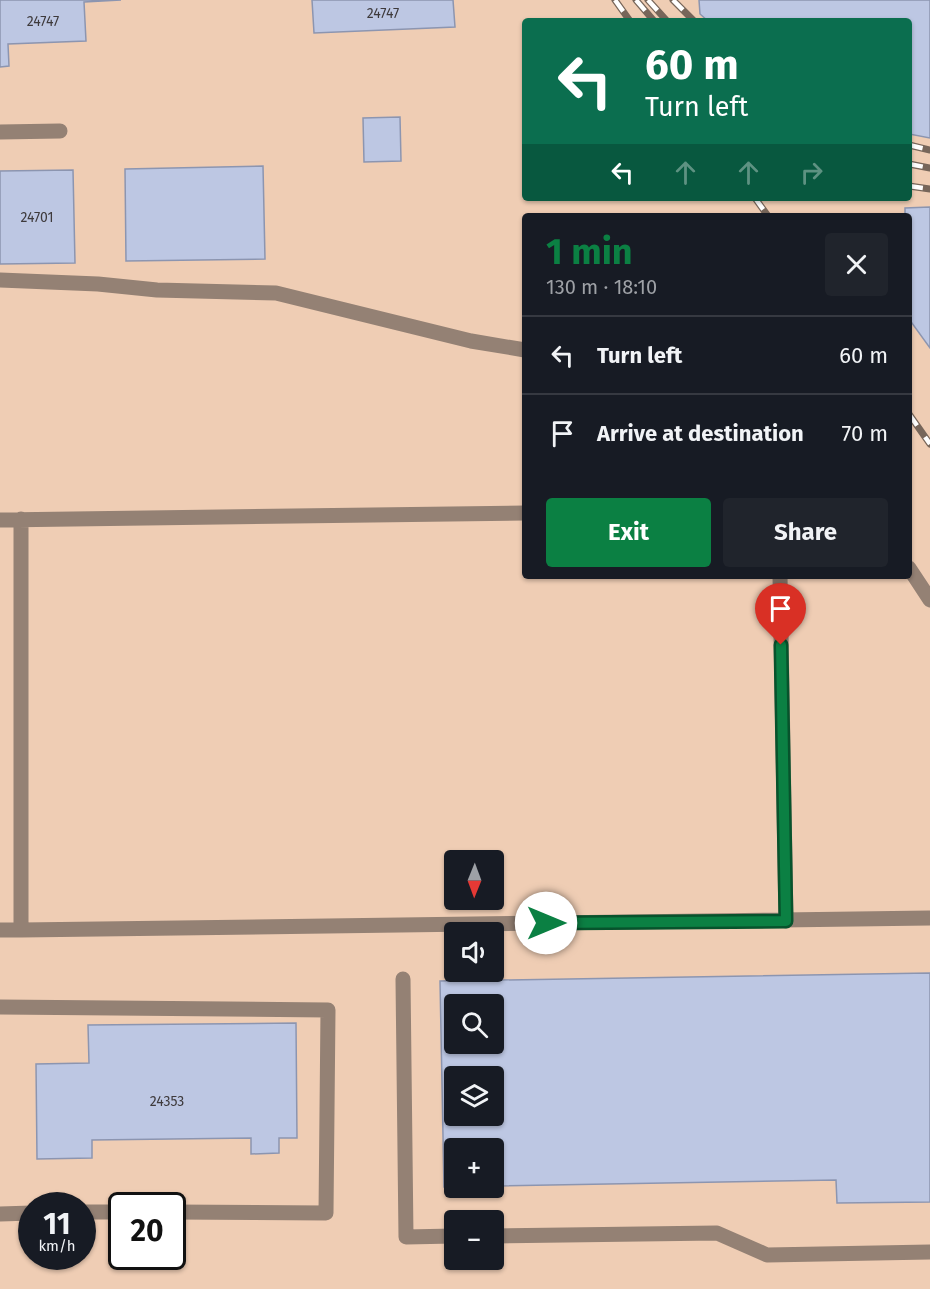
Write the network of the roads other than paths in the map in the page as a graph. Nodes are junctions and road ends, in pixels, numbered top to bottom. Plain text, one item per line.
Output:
1 (60, 131) dead end
2 (0, 132) edge
3 (0, 280) edge
4 (522, 350) edge
5 (522, 513) edge
6 (21, 519) junction
7 (0, 520) edge
8 (912, 573) edge
9 (780, 579) edge
10 (930, 600) edge
11 (930, 918) edge
12 (786, 921) junction
13 (0, 930) edge
14 (21, 930) junction
15 (403, 979) dead end
16 (0, 1007) edge
17 (186, 1212) edge
18 (18, 1213) edge
19 (0, 1214) edge
20 (444, 1236) edge
21 (504, 1236) edge
22 (930, 1252) edge

1 - 2 lane
3 - 4 lane
5 - 6 lane
6 - 7 lane
6 - 14 lane
8 - 10 lane
9 - 12 lane
11 - 12 lane
12 - 14 lane
13 - 14 lane
15 - 20 lane
16 - 17 lane
18 - 19 lane
21 - 22 lane

